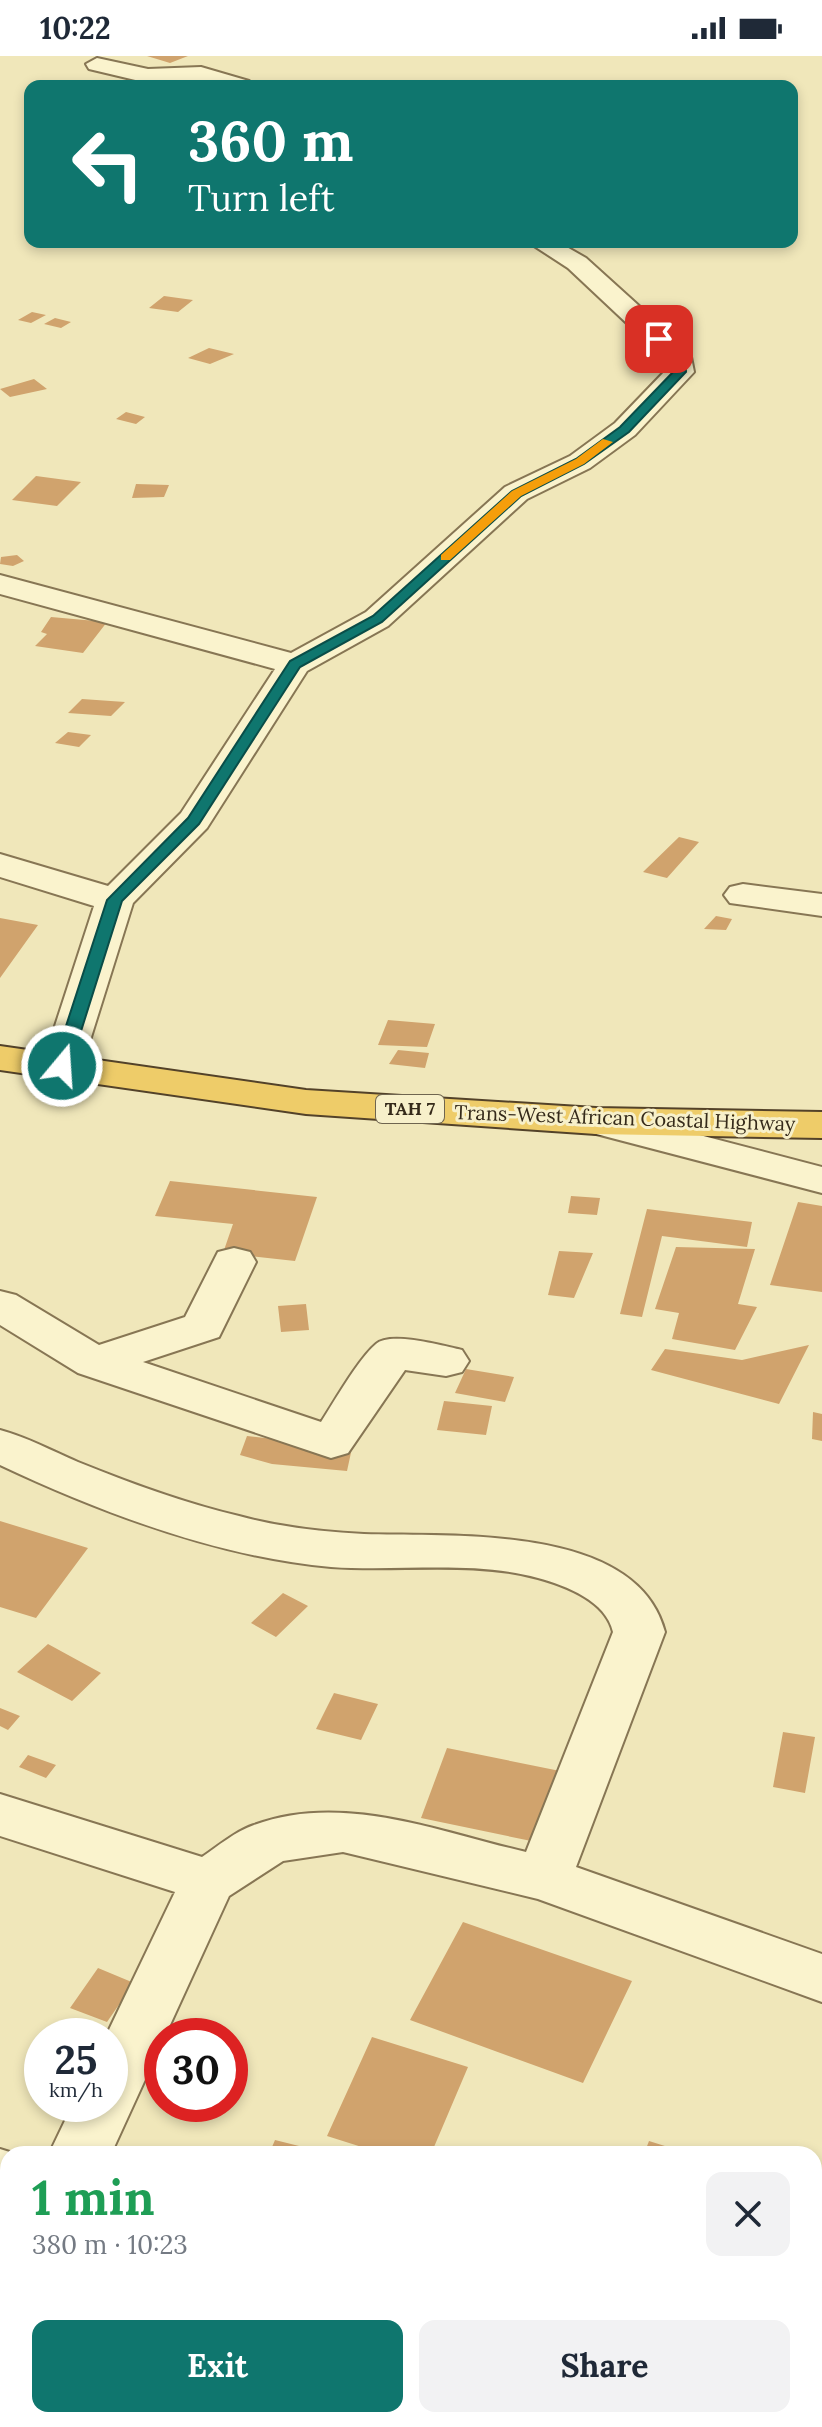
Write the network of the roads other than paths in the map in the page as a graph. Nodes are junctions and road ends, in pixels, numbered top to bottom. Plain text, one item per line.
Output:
1 (97, 64) dead end
2 (221, 80) edge
3 (551, 248) edge
4 (0, 584) edge
5 (295, 664) junction
6 (0, 865) edge
7 (743, 895) dead end
8 (115, 900) junction
9 (822, 905) edge
10 (0, 1058) edge
11 (62, 1066) junction
12 (596, 1121) junction
13 (822, 1125) edge
14 (822, 1180) edge
15 (234, 1262) dead end
16 (0, 1305) edge
17 (446, 1361) dead end
18 (94, 1362) junction
19 (0, 1446) edge
20 (0, 1815) edge
21 (544, 1878) junction
22 (208, 1881) junction
23 (822, 1978) edge
24 (128, 2052) edge
25 (95, 2122) edge
26 (84, 2146) edge

1 - 2 street
3 - 5 street
4 - 5 street
5 - 8 street
6 - 8 street
7 - 9 street
8 - 11 street
10 - 11 highway, Trans-West African Coastal Highway / TAH 7
11 - 12 highway, Trans-West African Coastal Highway / TAH 7
12 - 13 highway, Trans-West African Coastal Highway / TAH 7
12 - 14 street
15 - 18 street
16 - 18 street
17 - 18 street
19 - 21 street
20 - 22 street
21 - 22 street
21 - 23 street
22 - 24 street
25 - 26 street

